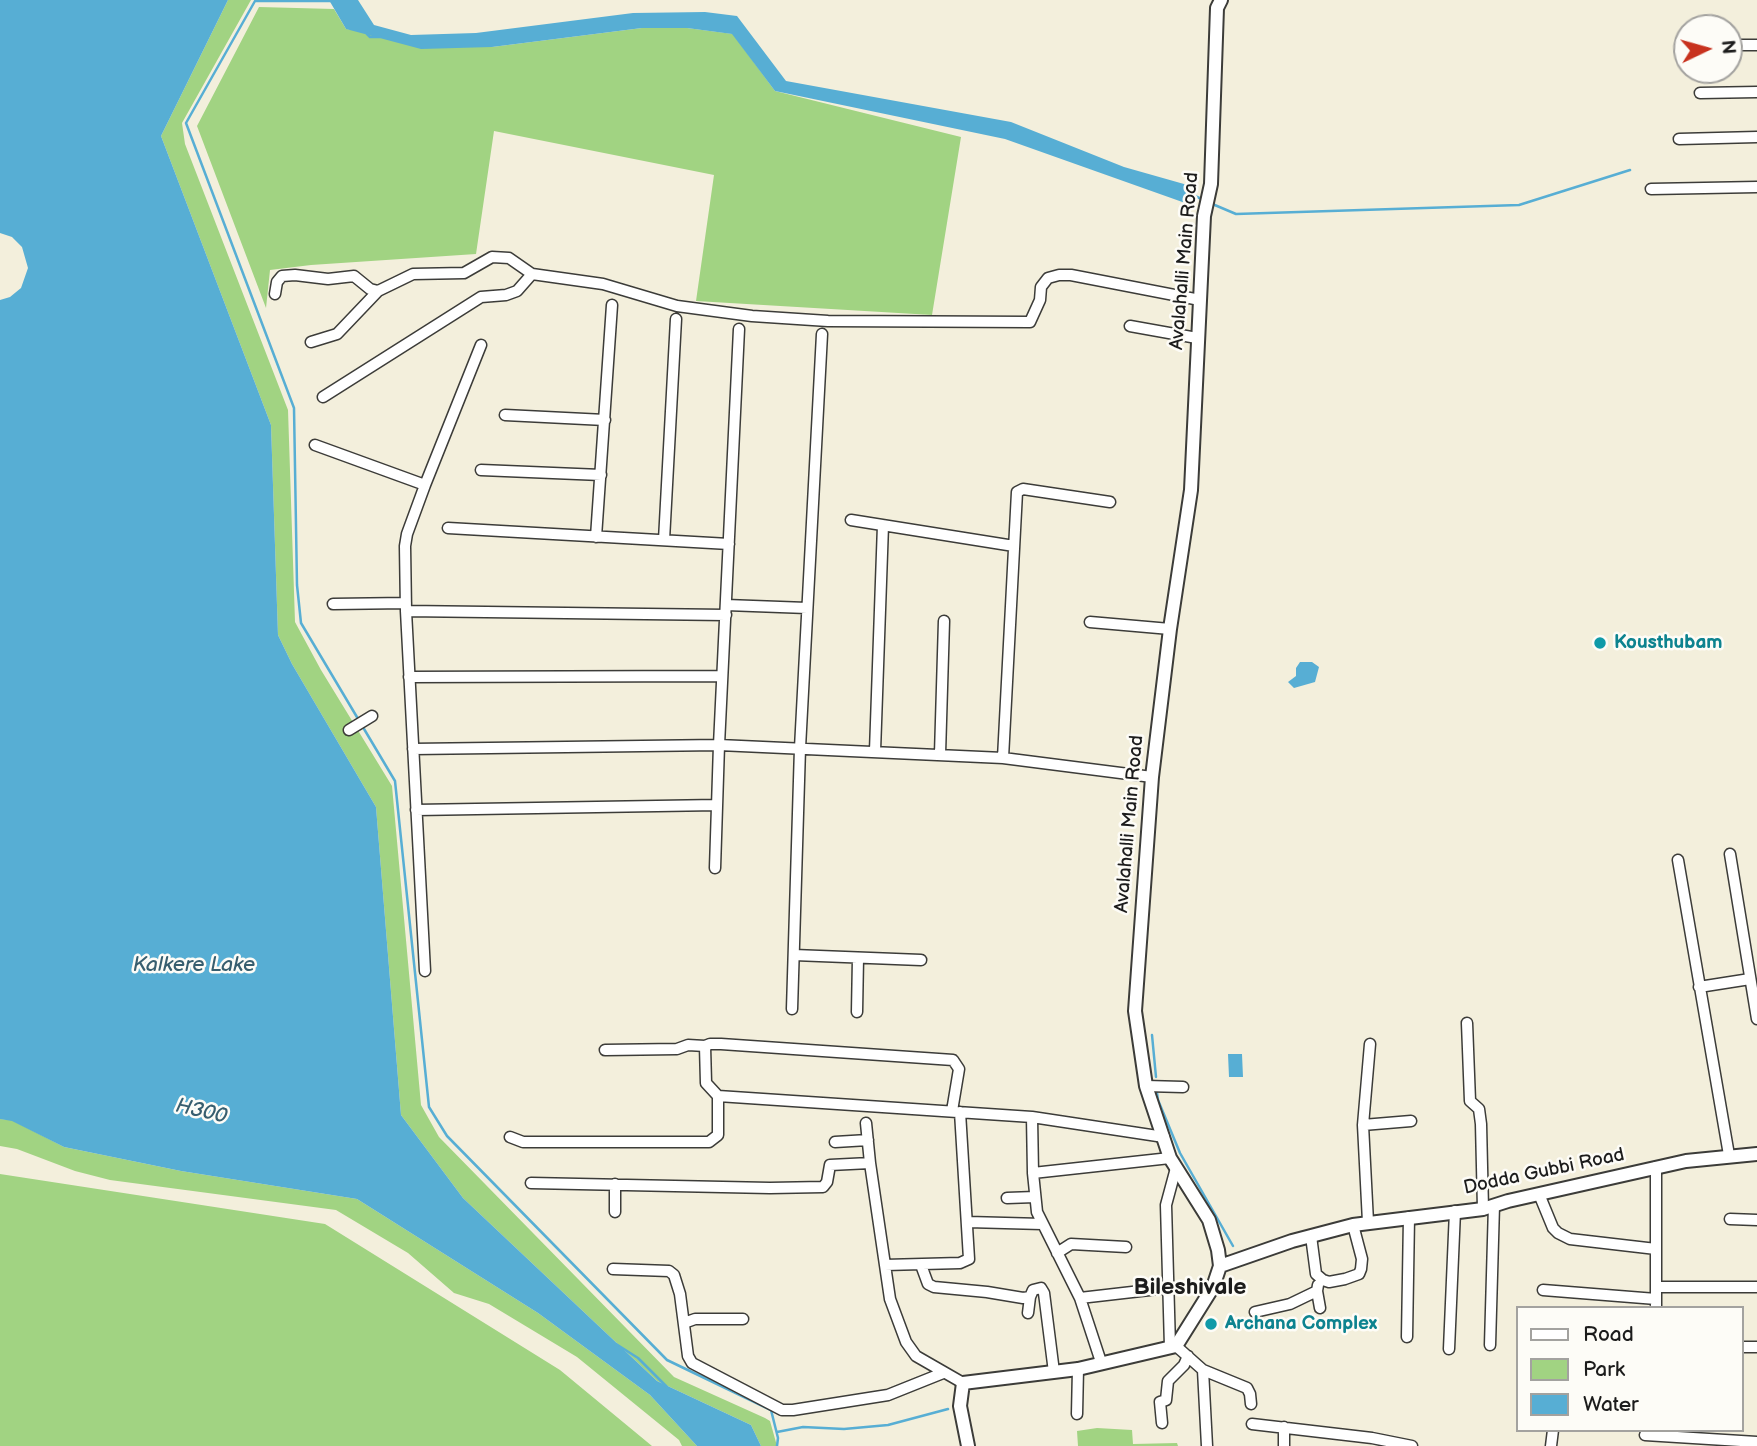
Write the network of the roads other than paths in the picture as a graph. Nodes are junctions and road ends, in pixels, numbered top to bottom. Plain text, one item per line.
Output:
1 (1222, 0) edge
2 (1757, 92) edge
3 (1700, 93) dead end
4 (1757, 137) edge
5 (1679, 139) dead end
6 (1757, 187) edge
7 (1651, 189) dead end
8 (532, 274) junction
9 (378, 291) junction
10 (275, 294) dead end
11 (1200, 300) junction
12 (612, 305) dead end
13 (676, 319) dead end
14 (1130, 326) dead end
15 (738, 329) dead end
16 (822, 334) dead end
17 (1197, 338) junction
18 (311, 342) dead end
19 (481, 345) dead end
20 (323, 397) dead end
21 (505, 415) dead end
22 (605, 420) junction
23 (315, 445) dead end
24 (481, 470) dead end
25 (601, 475) junction
26 (425, 485) junction
27 (1110, 502) dead end
28 (851, 520) dead end
29 (883, 525) junction
30 (448, 528) dead end
31 (596, 537) junction
32 (664, 540) junction
33 (729, 544) junction
34 (1014, 546) junction
35 (333, 604) dead end
36 (406, 607) junction
37 (807, 608) junction
38 (726, 610) junction
39 (944, 621) dead end
40 (1090, 622) dead end
41 (1170, 629) junction
42 (723, 676) junction
43 (409, 677) junction
44 (719, 745) junction
45 (800, 748) junction
46 (413, 749) junction
47 (875, 751) junction
48 (940, 754) junction
49 (1003, 758) junction
50 (1152, 777) junction
51 (717, 805) junction
52 (416, 810) junction
53 (1730, 854) dead end
54 (1678, 860) dead end
55 (715, 869) dead end
56 (794, 955) junction
57 (858, 958) junction
58 (921, 960) dead end
59 (425, 971) dead end
60 (1750, 979) junction
61 (1699, 987) junction
62 (792, 1009) dead end
63 (857, 1012) dead end
64 (1757, 1019) edge
65 (1467, 1023) dead end
66 (1370, 1044) dead end
67 (705, 1046) junction
68 (605, 1050) dead end
69 (1146, 1086) junction
70 (1183, 1087) dead end
71 (718, 1096) junction
72 (956, 1111) junction
73 (1032, 1117) junction
74 (1411, 1121) dead end
75 (866, 1123) dead end
76 (1363, 1125) junction
77 (510, 1137) dead end
78 (1164, 1137) junction
79 (868, 1140) junction
80 (835, 1142) dead end
81 (1757, 1154) edge
82 (1729, 1155) junction
83 (870, 1163) junction
84 (1173, 1163) junction
85 (1656, 1167) junction
86 (1033, 1173) junction
87 (531, 1183) dead end
88 (615, 1185) junction
89 (1539, 1194) junction
90 (1035, 1197) junction
91 (1007, 1198) dead end
92 (1489, 1207) junction
93 (1455, 1211) junction
94 (615, 1212) dead end
95 (1409, 1217) junction
96 (1730, 1219) dead end
97 (1757, 1220) edge
98 (968, 1222) junction
99 (1368, 1222) junction
100 (1042, 1224) junction
101 (1353, 1225) junction
102 (1311, 1236) junction
103 (1126, 1247) dead end
104 (1656, 1249) junction
105 (1056, 1253) junction
106 (885, 1265) junction
107 (921, 1265) junction
108 (1220, 1266) junction
109 (613, 1269) dead end
110 (1321, 1278) junction
111 (1657, 1287) junction
112 (1757, 1287) edge
113 (1167, 1288) junction
114 (1543, 1290) dead end
115 (1317, 1291) junction
116 (1030, 1297) junction
117 (1080, 1298) junction
118 (1656, 1304) edge
119 (1320, 1308) dead end
120 (1255, 1312) dead end
121 (1028, 1313) dead end
122 (743, 1319) dead end
123 (684, 1323) junction
124 (1407, 1337) dead end
125 (1490, 1345) dead end
126 (1173, 1346) junction
127 (1449, 1349) dead end
128 (1188, 1356) junction
129 (1101, 1362) junction
130 (1078, 1369) junction
131 (1203, 1370) junction
132 (1054, 1372) junction
133 (943, 1373) junction
134 (963, 1383) junction
135 (1251, 1404) dead end
136 (1077, 1414) dead end
137 (1162, 1423) dead end
138 (1252, 1424) dead end
139 (1284, 1427) junction
140 (1646, 1432) edge
141 (1709, 1442) edge
142 (1757, 1442) edge
143 (968, 1446) edge
144 (1207, 1446) edge
145 (1284, 1446) edge
146 (1412, 1446) edge
147 (1645, 1446) edge

1 - 11 main road, Avalahalli Main Road
2 - 3 street
4 - 5 street
6 - 7 street
8 - 9 street
8 - 11 street
8 - 20 street
9 - 10 street
9 - 18 street
11 - 17 main road, Avalahalli Main Road
12 - 22 street
13 - 32 street
14 - 17 street
15 - 33 street
16 - 37 street
17 - 41 main road, Avalahalli Main Road
19 - 26 street
21 - 22 street
22 - 25 street
23 - 26 street
24 - 25 street
25 - 31 street
26 - 36 street
27 - 34 street
28 - 29 street
29 - 34 street
29 - 47 street
30 - 31 street
31 - 32 street
32 - 33 street
33 - 38 street
34 - 49 street
35 - 36 street
36 - 38 street
36 - 43 street
37 - 38 street
37 - 45 street
38 - 42 street
39 - 48 street
40 - 41 street
41 - 50 main road, Avalahalli Main Road
42 - 43 street
42 - 44 street
43 - 46 street
44 - 45 street
44 - 46 street
44 - 51 street
45 - 47 street
45 - 56 street
46 - 52 street
47 - 48 street
48 - 49 street
49 - 50 street
50 - 69 main road, Avalahalli Main Road
51 - 52 street
51 - 55 street
52 - 59 street
53 - 60 street
54 - 61 street
56 - 57 street
56 - 62 street
57 - 58 street
57 - 63 street
60 - 61 street
60 - 64 street
61 - 82 street
65 - 92 street
66 - 76 street
67 - 68 street
67 - 71 street
67 - 72 street
69 - 70 street
69 - 78 main road, Avalahalli Main Road
71 - 72 street
71 - 77 street
72 - 73 street
72 - 98 street
73 - 78 street
73 - 86 street
74 - 76 street
75 - 79 street
76 - 99 street
78 - 84 main road, Avalahalli Main Road
79 - 80 street
79 - 83 street
81 - 82 main road, Dodda Gubbi Road
82 - 85 main road, Dodda Gubbi Road
83 - 88 street
83 - 106 street
84 - 86 street
84 - 108 main road, Avalahalli Main Road
84 - 113 street
85 - 89 main road, Dodda Gubbi Road
85 - 104 street
86 - 90 street
87 - 88 street
88 - 94 street
89 - 92 main road, Dodda Gubbi Road
89 - 104 street
90 - 91 street
90 - 100 street
92 - 93 main road, Dodda Gubbi Road
92 - 125 street
93 - 95 main road, Dodda Gubbi Road
93 - 127 street
95 - 99 main road, Dodda Gubbi Road
95 - 124 street
96 - 97 street
98 - 100 street
98 - 107 street
99 - 101 main road, Dodda Gubbi Road
100 - 105 street
101 - 102 main road, Dodda Gubbi Road
101 - 110 street
102 - 108 main road, Dodda Gubbi Road
102 - 110 street
103 - 105 street
104 - 111 street
105 - 117 street
106 - 107 street
106 - 133 street
107 - 116 street
108 - 126 main road
109 - 123 street
110 - 115 street
111 - 112 street
111 - 118 street
113 - 117 street
113 - 126 street
114 - 118 street
115 - 119 street
115 - 120 street
116 - 121 street
116 - 132 street
117 - 129 street
122 - 123 street
123 - 133 street
126 - 128 street
126 - 129 main road
128 - 131 street
128 - 137 street
129 - 130 main road
130 - 132 main road
130 - 136 street
131 - 135 street
131 - 144 street
132 - 134 main road
133 - 134 street
134 - 143 main road
138 - 139 street
139 - 145 street
139 - 146 street
140 - 141 street
140 - 147 street
141 - 142 street

